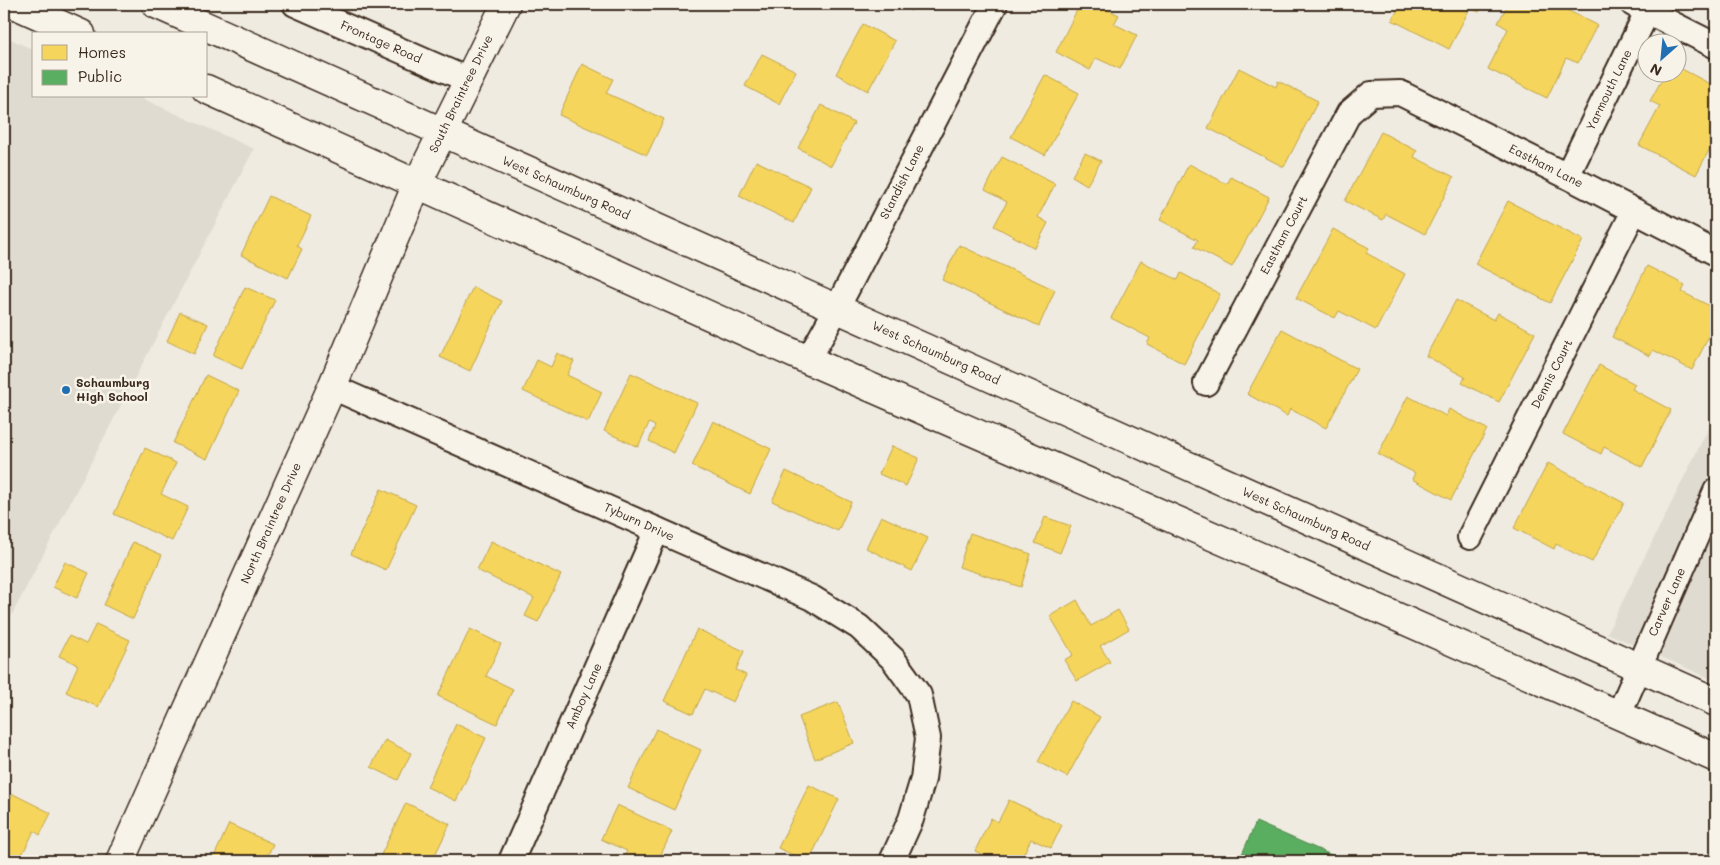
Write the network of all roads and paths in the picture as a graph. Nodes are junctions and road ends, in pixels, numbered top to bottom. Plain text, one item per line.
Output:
1 (14, 4) edge
2 (156, 4) edge
3 (295, 4) edge
4 (506, 4) edge
5 (995, 4) edge
6 (1644, 6) edge
7 (77, 32) edge
8 (1716, 46) edge
9 (468, 80) junction
10 (208, 91) edge
11 (1371, 94) joint
12 (442, 132) junction
13 (1568, 176) junction
14 (417, 184) junction
15 (1634, 211) junction
16 (1716, 254) edge
17 (837, 308) junction
18 (808, 360) junction
19 (1206, 383) dead end
20 (332, 387) junction
21 (1716, 491) edge
22 (657, 530) junction
23 (1470, 537) dead end
24 (1638, 668) junction
25 (1716, 702) edge
26 (1618, 714) junction
27 (1716, 758) edge
28 (120, 861) edge
29 (511, 861) edge
30 (892, 861) edge

1 - 7 main road
2 - 12 main road, West Schaumburg Road
3 - 9 street, Frontage Road
4 - 9 main road, South Braintree Drive
5 - 17 street, Standish Lane
6 - 8 street
6 - 13 street, Yarmouth Lane
9 - 12 main road, South Braintree Drive
10 - 14 main road
11 - 13 street, Eastham Lane
11 - 19 street, Eastham Court
12 - 14 main road, South Braintree Drive
12 - 17 main road, West Schaumburg Road
13 - 15 street, Eastham Lane
14 - 18 main road
14 - 20 main road, North Braintree Drive
15 - 16 street, Eastham Lane
15 - 23 street, Dennis Court
17 - 18 street, Standish Lane
17 - 24 main road, West Schaumburg Road
18 - 26 main road
20 - 22 street, Tyburn Drive
20 - 28 main road, North Braintree Drive
21 - 24 street, Carver Lane
22 - 29 street, Amboy Lane
22 - 30 street, Tyburn Drive
24 - 25 main road, West Schaumburg Road
24 - 26 street, Carver Lane
26 - 27 main road

